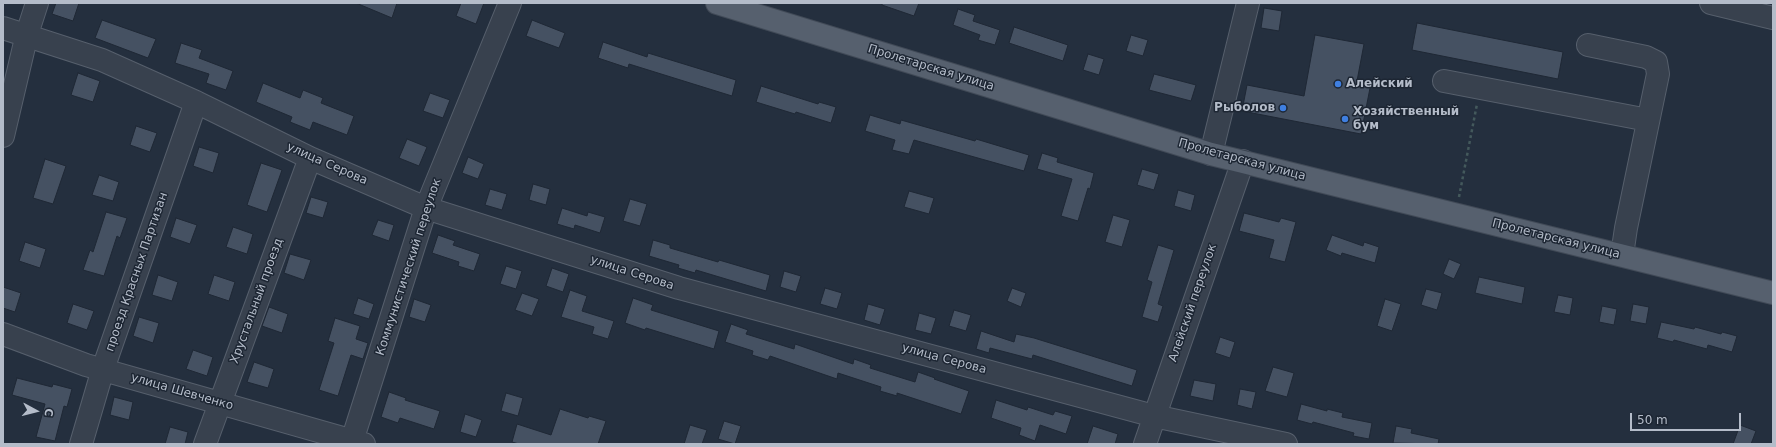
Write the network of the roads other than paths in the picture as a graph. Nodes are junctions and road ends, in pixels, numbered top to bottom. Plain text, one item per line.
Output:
1 (37, 3) edge
2 (510, 3) edge
3 (717, 3) edge
4 (1248, 3) edge
5 (1711, 3) edge
6 (1773, 18) edge
7 (3, 28) edge
8 (27, 34) junction
9 (1588, 45) dead end
10 (1444, 81) dead end
11 (196, 102) junction
12 (1648, 120) junction
13 (3, 136) edge
14 (1211, 154) junction
15 (310, 158) junction
16 (1243, 162) junction
17 (426, 208) junction
18 (1622, 255) junction
19 (1773, 293) edge
20 (3, 334) edge
21 (103, 370) junction
22 (219, 403) junction
23 (1154, 416) junction
24 (355, 443) edge
25 (81, 444) edge
26 (205, 444) edge
27 (1145, 444) edge
28 (1286, 444) edge

1 - 8 street
2 - 17 street, Коммунистический переулок
3 - 14 main road, Пролетарская улица
4 - 14 street
5 - 6 street
7 - 8 street, улица Серова
8 - 11 street, улица Серова
8 - 13 street
9 - 12 street
10 - 12 street
11 - 15 street, улица Серова
11 - 21 street, проезд Красных Партизан
12 - 18 street
14 - 16 main road, Пролетарская улица
15 - 17 street, улица Серова
15 - 22 street, Хрустальный проезд
16 - 18 main road, Пролетарская улица
16 - 23 street, Алейский переулок
17 - 23 street, улица Серова
17 - 24 street, Коммунистический переулок
18 - 19 main road, Пролетарская улица
20 - 21 street, улица Шевченко
21 - 22 street, улица Шевченко
21 - 25 street, проезд Красных Партизан
22 - 24 street, улица Шевченко
22 - 26 street, Хрустальный проезд
23 - 27 street, Алейский переулок
23 - 28 street, улица Серова

